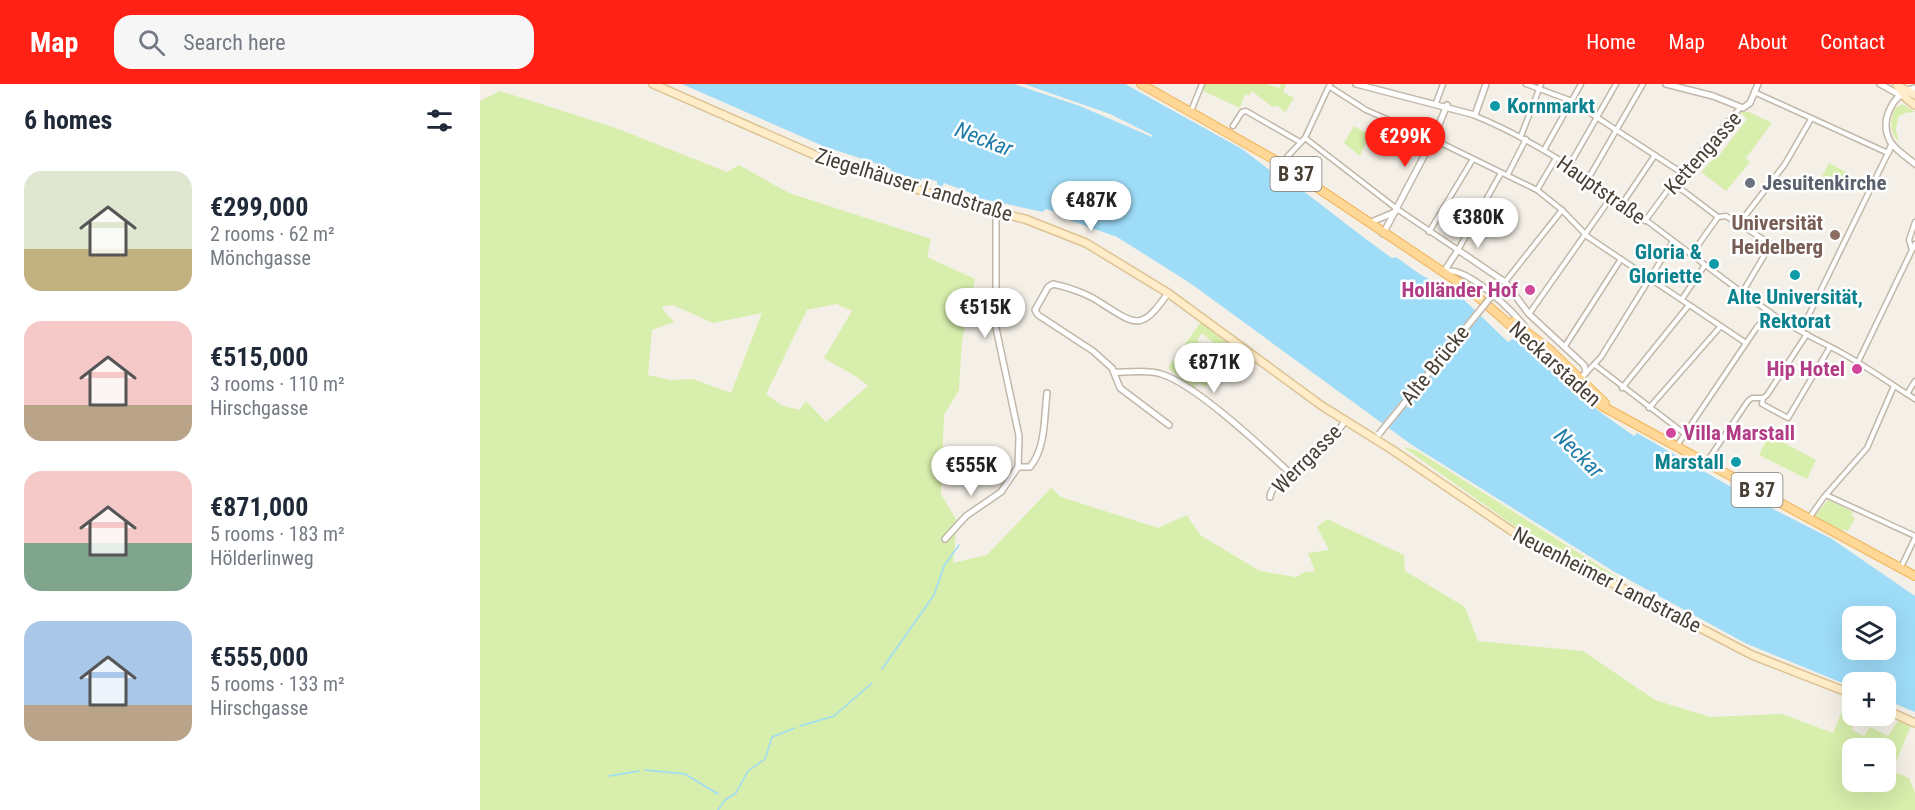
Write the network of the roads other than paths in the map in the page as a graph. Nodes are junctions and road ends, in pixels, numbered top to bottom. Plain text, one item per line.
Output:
1 (653, 84) edge
2 (1141, 84) edge
3 (1202, 84) edge
4 (1356, 84) edge
5 (1443, 84) edge
6 (1486, 84) edge
7 (1526, 84) edge
8 (1581, 84) edge
9 (1616, 84) edge
10 (1643, 84) edge
11 (1666, 84) edge
12 (1758, 84) edge
13 (1880, 84) edge
14 (1896, 84) edge
15 (1330, 86) edge
16 (1371, 86) edge
17 (1540, 86) edge
18 (1915, 88) edge
19 (1757, 94) junction
20 (1904, 95) junction
21 (1915, 95) edge
22 (1572, 101) junction
23 (1436, 103) junction
24 (1447, 105) junction
25 (1915, 105) edge
26 (1740, 107) junction
27 (1191, 112) junction
28 (1473, 114) junction
29 (1598, 119) junction
30 (1811, 119) junction
31 (1233, 126) dead end
32 (1617, 132) junction
33 (1521, 136) junction
34 (1305, 138) junction
35 (1433, 139) junction
36 (1526, 139) junction
37 (1300, 142) junction
38 (1892, 144) junction
39 (1544, 150) junction
40 (1888, 153) junction
41 (1655, 155) junction
42 (1287, 157) dead end
43 (1557, 158) junction
44 (1473, 159) junction
45 (1915, 164) edge
46 (1569, 166) junction
47 (1682, 172) junction
48 (1501, 173) junction
49 (1508, 174) junction
50 (1588, 179) junction
51 (1672, 184) junction
52 (1537, 190) junction
53 (1612, 196) junction
54 (1622, 204) junction
55 (1562, 210) junction
56 (1396, 211) junction
57 (996, 212) junction
58 (1718, 217) junction
59 (1645, 221) junction
60 (1915, 222) edge
61 (1368, 223) junction
62 (1738, 225) junction
63 (1429, 232) junction
64 (1383, 234) junction
65 (1583, 235) junction
66 (1673, 241) junction
67 (1915, 244) edge
68 (1456, 249) junction
69 (1912, 250) junction
70 (1691, 255) junction
71 (1621, 259) junction
72 (1704, 267) junction
73 (1443, 273) junction
74 (1649, 277) junction
75 (1507, 280) junction
76 (1168, 293) junction
77 (1742, 293) junction
78 (1682, 299) junction
79 (1689, 305) junction
80 (1499, 313) junction
81 (1771, 313) junction
82 (1529, 315) junction
83 (1720, 327) junction
84 (1526, 331) junction
85 (1801, 331) junction
86 (1807, 334) junction
87 (1746, 343) junction
88 (1567, 344) junction
89 (1830, 347) junction
90 (1858, 362) junction
91 (1597, 363) junction
92 (1114, 372) junction
93 (1581, 379) junction
94 (1915, 381) edge
95 (1894, 386) junction
96 (1622, 388) junction
97 (1047, 393) dead end
98 (1907, 394) junction
99 (1762, 399) junction
100 (1915, 399) edge
101 (1649, 408) junction
102 (1345, 421) junction
103 (1168, 425) dead end
104 (1684, 436) junction
105 (1377, 437) junction
106 (1676, 447) junction
107 (1706, 463) junction
108 (1018, 467) junction
109 (1290, 473) junction
110 (1826, 495) junction
111 (1270, 497) dead end
112 (1809, 518) junction
113 (1915, 537) edge
114 (945, 539) dead end
115 (1900, 568) junction
116 (1915, 576) edge
117 (1842, 690) edge
118 (1896, 714) edge
119 (1915, 723) edge

1 - 57 main road, Ziegelhäuser Landstraße
2 - 27 main road, B 37
3 - 27 street
4 - 16 street, Hauptstraße
5 - 23 street
6 - 28 street
7 - 17 street
8 - 22 street
9 - 29 street
10 - 32 street
11 - 26 street
12 - 19 street, Kettengasse
13 - 20 street
14 - 20 main road
15 - 34 street
15 - 35 street
16 - 23 street, Hauptstraße
17 - 22 street
17 - 33 street
18 - 20 street
19 - 26 street, Kettengasse
19 - 30 street
20 - 21 main road
20 - 25 main road
20 - 38 street
22 - 29 street
22 - 39 street
23 - 24 street, Hauptstraße
24 - 28 street, Hauptstraße
24 - 35 street
26 - 47 street, Kettengasse
27 - 61 main road, B 37
28 - 33 street, Hauptstraße
29 - 32 street
29 - 46 street
30 - 40 street
30 - 62 street
31 - 37 street
32 - 41 street
32 - 50 street
33 - 36 street, Hauptstraße
34 - 37 street
34 - 56 street
35 - 44 street
35 - 56 street
36 - 39 street, Hauptstraße
36 - 49 street
37 - 42 street
38 - 40 street
38 - 45 street
39 - 43 street, Hauptstraße
40 - 85 street
41 - 47 street
41 - 54 street
43 - 46 street, Hauptstraße
43 - 52 street
44 - 48 street
44 - 63 street
46 - 50 street, Hauptstraße
47 - 51 street, Kettengasse
48 - 49 street
48 - 68 street
49 - 52 street
50 - 53 street, Hauptstraße
51 - 58 street
51 - 59 street, Kettengasse
52 - 55 street
53 - 54 street, Hauptstraße
53 - 65 street
54 - 59 street, Hauptstraße
55 - 65 street
55 - 75 street
56 - 61 street
56 - 63 street
56 - 64 street
57 - 76 main road, Ziegelhäuser Landstraße
57 - 108 street
58 - 62 street
58 - 70 street
59 - 66 street, Hauptstraße
60 - 69 street
61 - 64 main road, B 37
62 - 77 street
63 - 68 street
64 - 73 main road, B 37
65 - 71 street
65 - 82 street
66 - 70 street, Hauptstraße
66 - 74 street
67 - 69 street
68 - 73 street
68 - 75 street
69 - 90 street
70 - 72 street, Hauptstraße
71 - 74 street
71 - 88 street
72 - 77 street, Hauptstraße
72 - 78 street
73 - 80 main road, Neckarstaden / B 37
73 - 84 street
74 - 78 street
74 - 91 street
75 - 82 street
75 - 105 street, Alte Brücke, bridge
76 - 92 street
76 - 102 main road, Ziegelhäuser Landstraße
77 - 81 street, Hauptstraße
78 - 79 street
79 - 83 street
79 - 96 street
80 - 84 main road, Neckarstaden / B 37
80 - 93 main road, Neckarstaden / B 37
81 - 85 street, Hauptstraße
81 - 87 street
82 - 88 street
83 - 87 street
83 - 101 street
84 - 93 main road, Neckarstaden / B 37
85 - 86 street, Hauptstraße
86 - 89 street, Hauptstraße
86 - 99 street
87 - 104 street
88 - 93 street
89 - 90 street, Hauptstraße
89 - 99 street
90 - 95 street, Hauptstraße
91 - 93 street
91 - 96 street
92 - 103 street
92 - 109 street
93 - 106 main road, Neckarstaden / B 37
94 - 98 street
95 - 98 street, Hauptstraße
95 - 110 street
96 - 101 street
97 - 108 street
98 - 100 street, Hauptstraße
99 - 107 street
101 - 104 street
102 - 105 main road, Ziegelhäuser Landstraße
102 - 109 street, Werrgasse
104 - 106 street
105 - 117 main road, Neuenheimer Landstraße
106 - 107 main road, Neckarstaden / B 37
107 - 112 main road, Neckarstaden / B 37
108 - 114 street
109 - 111 street, Werrgasse
110 - 112 street
110 - 113 street
112 - 115 main road, Neckarstaden / B 37
113 - 115 street
115 - 116 main road, Neckarstaden / B 37
118 - 119 main road

